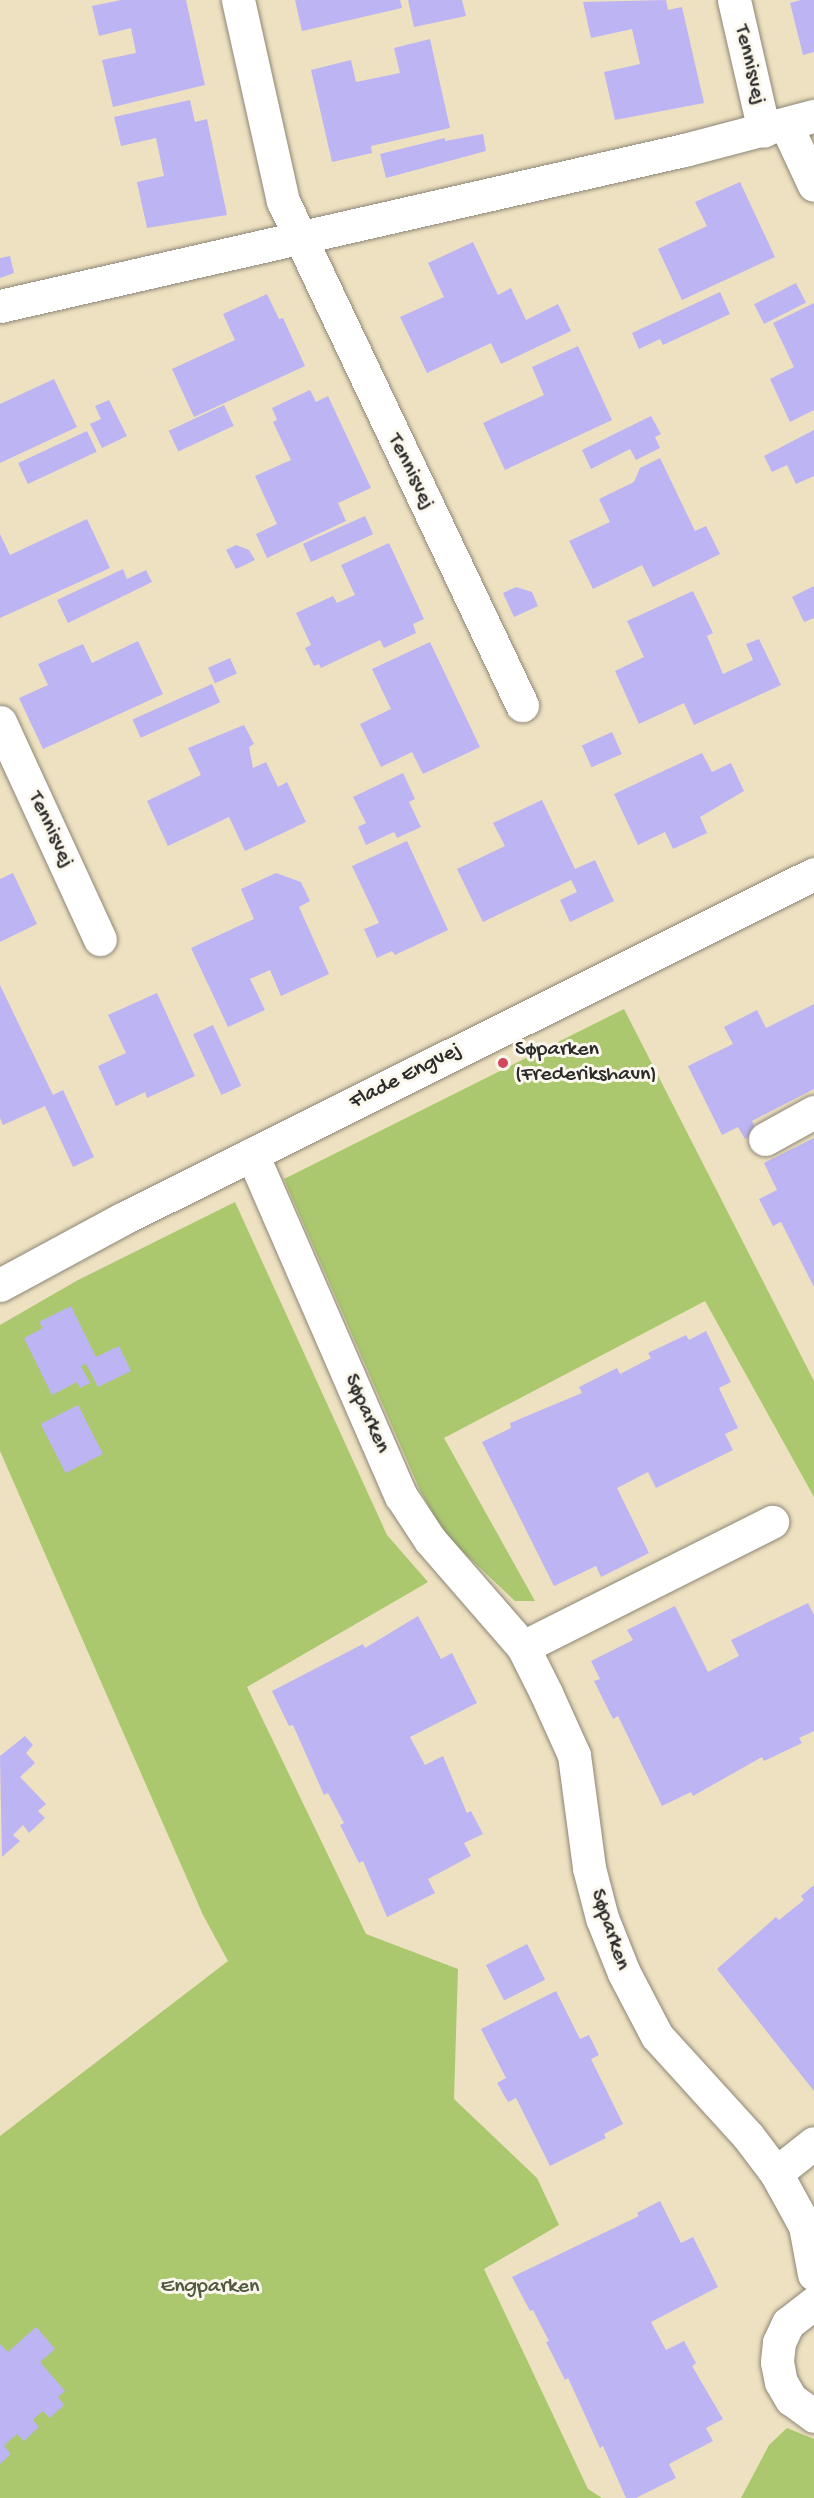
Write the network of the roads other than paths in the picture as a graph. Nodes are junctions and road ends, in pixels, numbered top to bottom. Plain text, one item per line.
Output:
1 (238, 0) edge
2 (734, 0) edge
3 (788, 124) edge
4 (814, 185) edge
5 (299, 237) junction
6 (0, 306) edge
7 (522, 705) dead end
8 (0, 722) edge
9 (814, 874) edge
10 (100, 939) dead end
11 (814, 1112) edge
12 (765, 1139) dead end
13 (252, 1154) junction
14 (0, 1285) edge
15 (772, 1522) dead end
16 (523, 1647) junction
17 (814, 2143) edge
18 (776, 2173) junction
19 (814, 2274) edge
20 (814, 2303) edge
21 (814, 2416) edge

1 - 5 street, Tennisvej
2 - 3 street, Tennisvej
3 - 4 street, Tennisvej
3 - 5 street, Tennisvej
5 - 6 street, Tennisvej
5 - 7 street, Tennisvej
8 - 10 street, Tennisvej
9 - 13 street, Flade Engvej
11 - 12 street
13 - 14 street, Flade Engvej
13 - 16 street, Søparken
15 - 16 street
16 - 18 street, Søparken
17 - 18 street
18 - 19 street, Søparken
20 - 21 street

